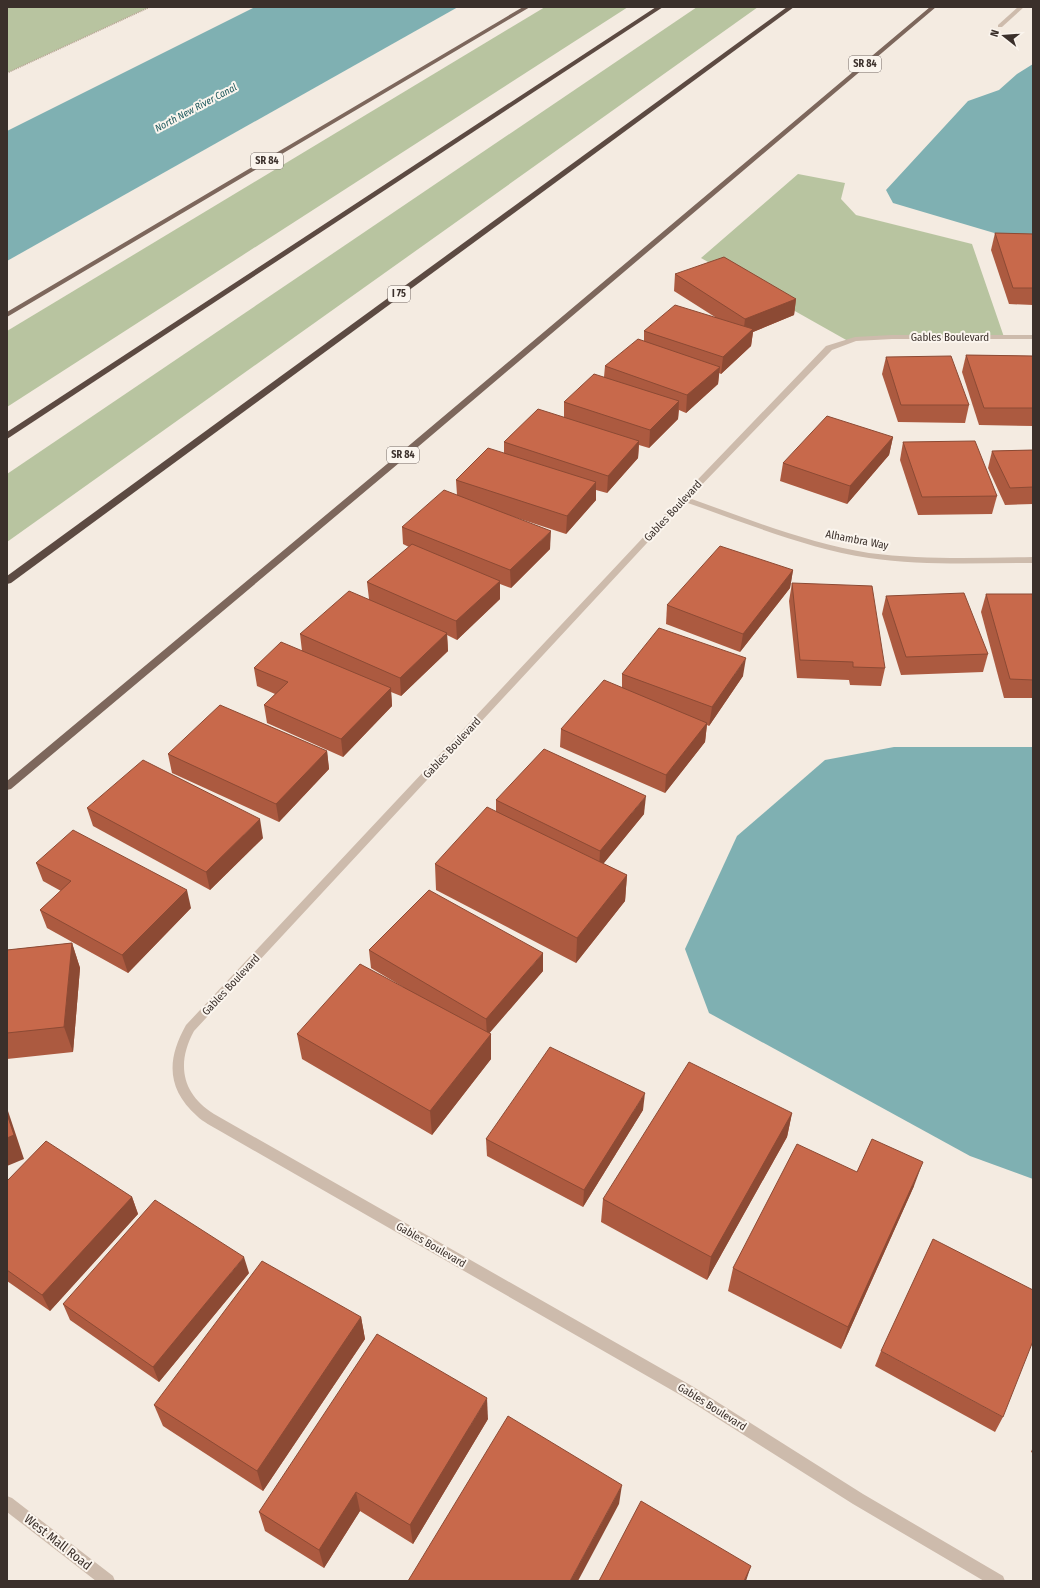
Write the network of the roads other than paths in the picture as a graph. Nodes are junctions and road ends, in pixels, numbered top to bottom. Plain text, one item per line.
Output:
1 (527, 7) edge
2 (660, 7) edge
3 (791, 7) edge
4 (933, 7) edge
5 (1021, 7) edge
6 (1000, 26) dead end
7 (7, 315) edge
8 (1033, 337) edge
9 (7, 436) edge
10 (684, 499) junction
11 (1033, 560) edge
12 (7, 581) edge
13 (7, 786) edge
14 (7, 1503) edge
15 (108, 1581) edge
16 (998, 1581) edge

1 - 7 main road, SR 84
2 - 9 highway
3 - 12 highway, I 75
4 - 13 main road, SR 84
5 - 6 street
8 - 10 street, Gables Boulevard
10 - 11 street, Alhambra Way
10 - 16 street, Gables Boulevard
14 - 15 street, West Mall Road

